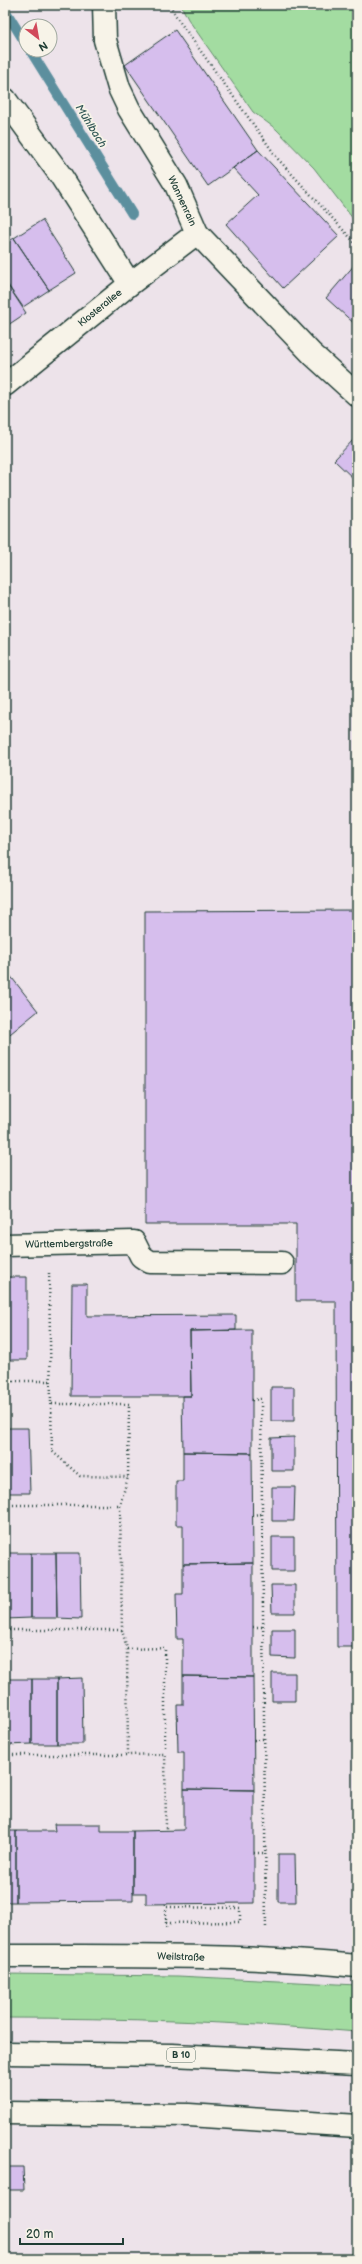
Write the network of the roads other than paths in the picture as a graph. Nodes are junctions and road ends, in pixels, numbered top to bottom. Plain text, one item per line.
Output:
1 (104, 5) edge
2 (5, 99) edge
3 (197, 233) junction
4 (130, 284) junction
5 (5, 385) edge
6 (357, 395) edge
7 (5, 1245) edge
8 (282, 1263) dead end
9 (5, 1956) edge
10 (357, 1966) edge
11 (5, 2053) edge
12 (357, 2064) edge
13 (5, 2113) edge
14 (357, 2126) edge

1 - 3 main road, Wannenrain
2 - 4 main road
3 - 4 main road, Klosterallee
3 - 6 main road, Wannenrain
4 - 5 main road, Klosterallee
7 - 8 main road, Württembergstraße
9 - 10 main road, Weilstraße
11 - 12 main road, B 10
13 - 14 main road

